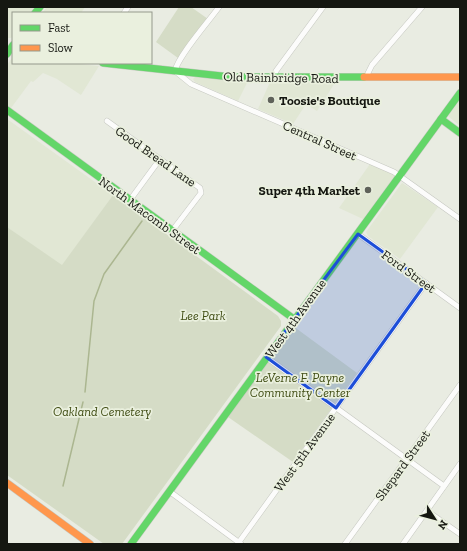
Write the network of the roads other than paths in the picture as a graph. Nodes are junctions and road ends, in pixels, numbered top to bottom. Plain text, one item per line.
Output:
1 (219, 7) edge
2 (323, 7) edge
3 (422, 7) edge
4 (112, 64) edge
5 (175, 71) junction
6 (366, 77) junction
7 (460, 77) edge
8 (273, 78) junction
9 (460, 93) edge
10 (7, 110) edge
11 (441, 119) junction
12 (107, 121) dead end
13 (460, 133) edge
14 (160, 159) junction
15 (400, 176) junction
16 (130, 200) junction
17 (460, 219) edge
18 (172, 231) junction
19 (358, 234) junction
20 (426, 283) junction
21 (460, 308) edge
22 (294, 319) junction
23 (266, 357) junction
24 (460, 385) edge
25 (336, 408) junction
26 (406, 459) junction
27 (460, 464) edge
28 (7, 483) edge
29 (444, 486) junction
30 (169, 491) junction
31 (427, 511) junction
32 (460, 534) edge
33 (240, 543) edge
34 (90, 544) edge
35 (131, 544) edge
36 (345, 544) edge
37 (403, 544) edge

1 - 5 street
2 - 8 street
3 - 6 street
4 - 5 street, Old Bainbridge Road
5 - 8 street, Old Bainbridge Road
5 - 15 street, Central Street
6 - 7 street, Old Bainbridge Road
6 - 8 street, Old Bainbridge Road
9 - 11 street, West 4th Avenue
10 - 16 street, North Macomb Street
11 - 13 street
11 - 15 street, West 4th Avenue
12 - 14 street, Good Bread Lane
14 - 16 street
14 - 18 street, Good Bread Lane
15 - 17 street, Central Street
15 - 19 street, West 4th Avenue
16 - 18 street, North Macomb Street
18 - 22 street, North Macomb Street
19 - 20 street, Ford Street
19 - 22 street, West 4th Avenue
20 - 21 street, Ford Street
20 - 25 street, West 5th Avenue
22 - 23 street, West 4th Avenue
23 - 25 street
23 - 30 street, West 4th Avenue
24 - 26 street, Shepard Street
25 - 26 street
25 - 33 street, West 5th Avenue
26 - 29 street
26 - 36 street, Shepard Street
27 - 29 street
28 - 34 street
29 - 31 street
30 - 33 street
30 - 35 street, West 4th Avenue
31 - 32 street
31 - 37 street

